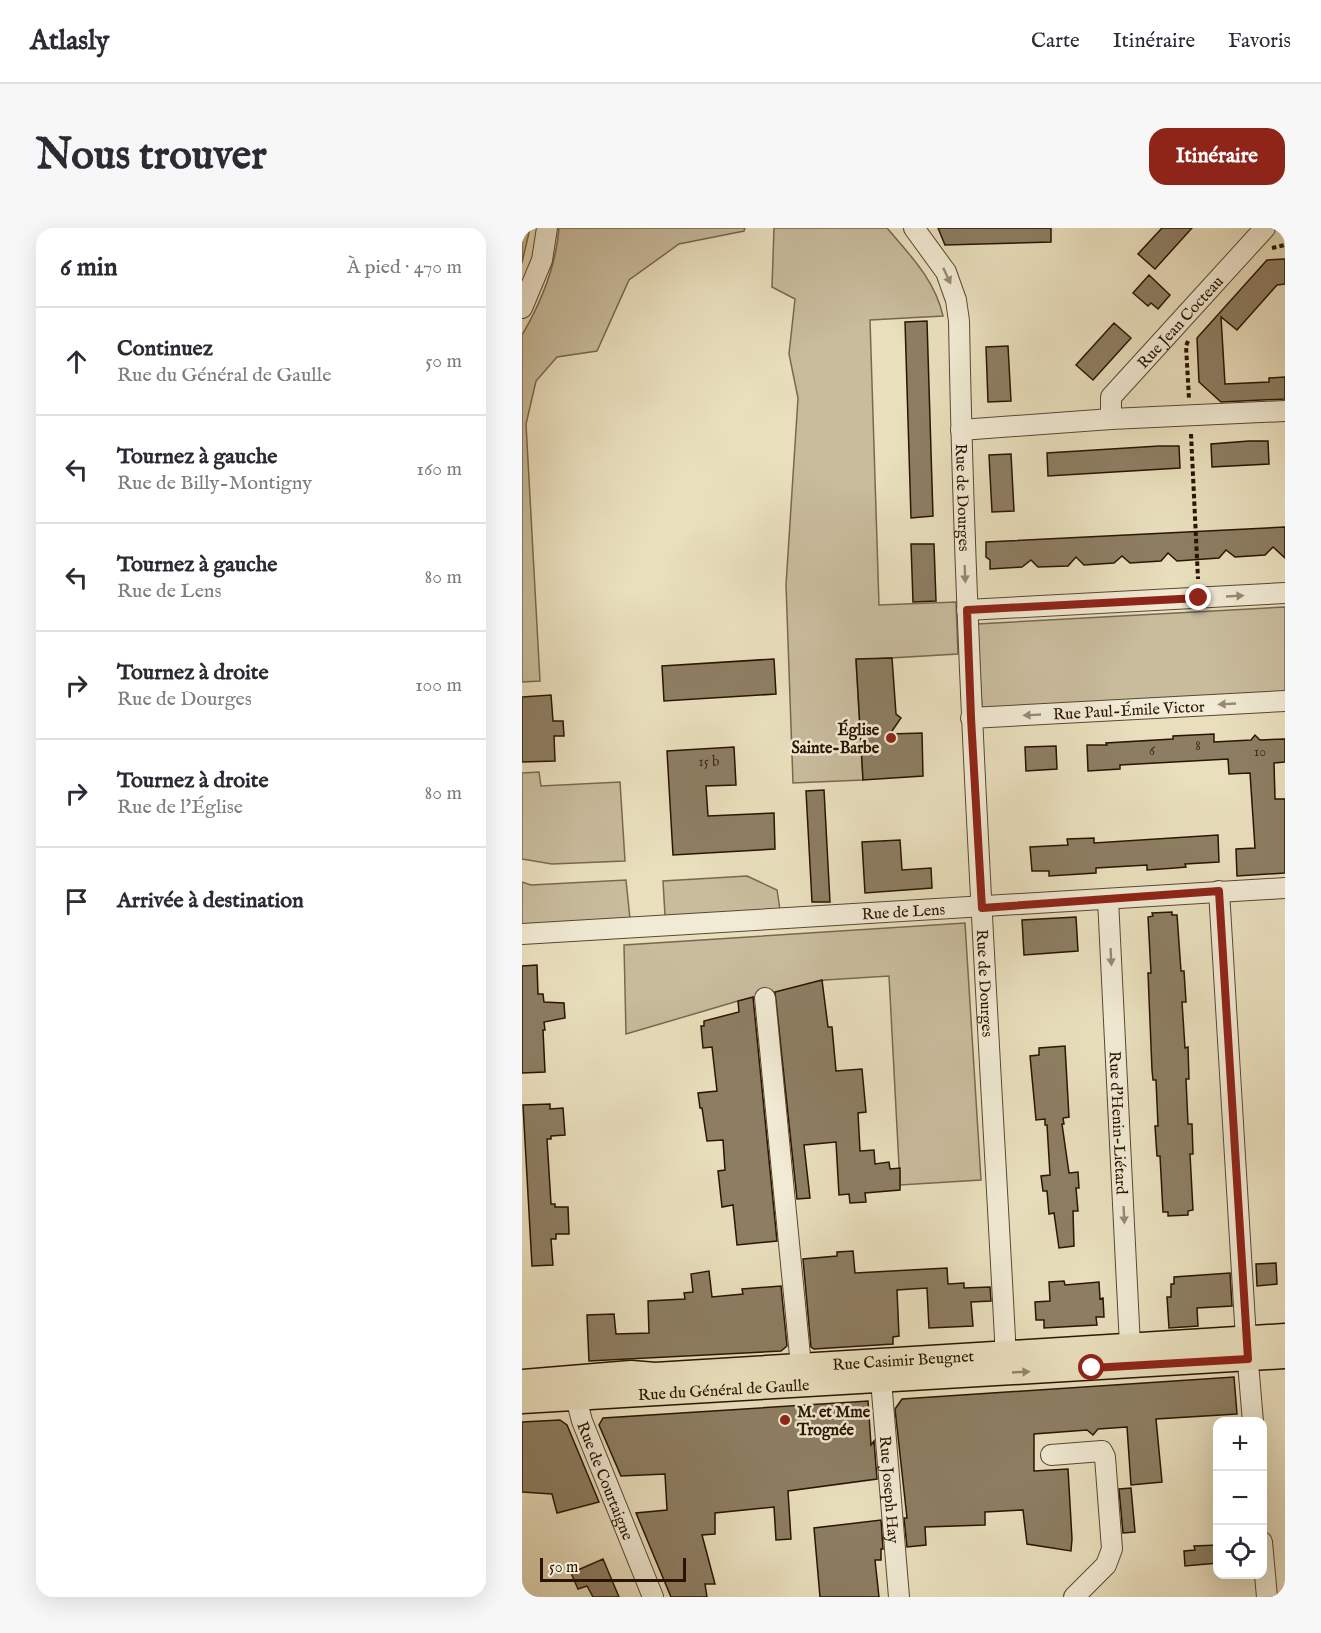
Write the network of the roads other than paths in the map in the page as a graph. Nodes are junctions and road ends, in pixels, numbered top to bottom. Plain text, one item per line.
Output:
1 (547, 228) edge
2 (914, 228) edge
3 (1265, 228) edge
4 (522, 308) edge
5 (1285, 411) edge
6 (1111, 419) junction
7 (961, 429) junction
8 (1285, 593) edge
9 (967, 610) junction
10 (1285, 701) edge
11 (971, 718) junction
12 (1285, 888) edge
13 (1219, 891) junction
14 (1108, 899) junction
15 (982, 908) junction
16 (522, 934) edge
17 (765, 998) dead end
18 (1285, 1336) edge
19 (1130, 1346) junction
20 (1285, 1347) edge
21 (1247, 1349) junction
22 (1005, 1354) junction
23 (1285, 1356) edge
24 (801, 1366) junction
25 (881, 1380) junction
26 (522, 1382) edge
27 (575, 1388) junction
28 (522, 1401) edge
29 (1253, 1417) edge
30 (1051, 1455) dead end
31 (1266, 1579) edge
32 (653, 1597) edge
33 (899, 1597) edge
34 (1074, 1597) edge
35 (1267, 1597) edge

1 - 4 street
2 -> 7 street, Rue de Dourges
3 - 6 street, Rue Jean Cocteau
5 - 6 street
6 - 7 street
7 -> 9 street, Rue de Dourges
9 -> 8 street
9 - 11 street, Rue de Dourges
10 -> 11 street, Rue Paul-Émile Victor
11 - 15 street, Rue de Dourges
12 - 13 street, Rue de Lens
13 - 14 street, Rue de Lens
13 - 21 street
14 - 15 street, Rue de Lens
14 -> 19 street, Rue d'Henin-Liétard
15 - 16 street, Rue de Lens
15 - 22 street, Rue de Dourges
17 - 24 street
18 - 21 main road, Rue Casimir Beugnet
19 - 21 main road, Rue Casimir Beugnet
19 - 22 main road, Rue Casimir Beugnet
20 - 21 street
21 - 23 main road, Rue du Général de Gaulle
25 -> 21 main road, Rue du Général de Gaulle
21 - 29 street
22 - 24 main road, Rue Casimir Beugnet
22 - 27 street
24 - 27 main road, Rue Casimir Beugnet
25 - 27 main road, Rue du Général de Gaulle
25 - 33 street, Rue Joseph Hay
26 - 27 main road, Rue Casimir Beugnet
27 - 28 main road, Rue du Général de Gaulle
27 - 32 street, Rue de Courtaigne
30 - 34 street
31 - 35 street

